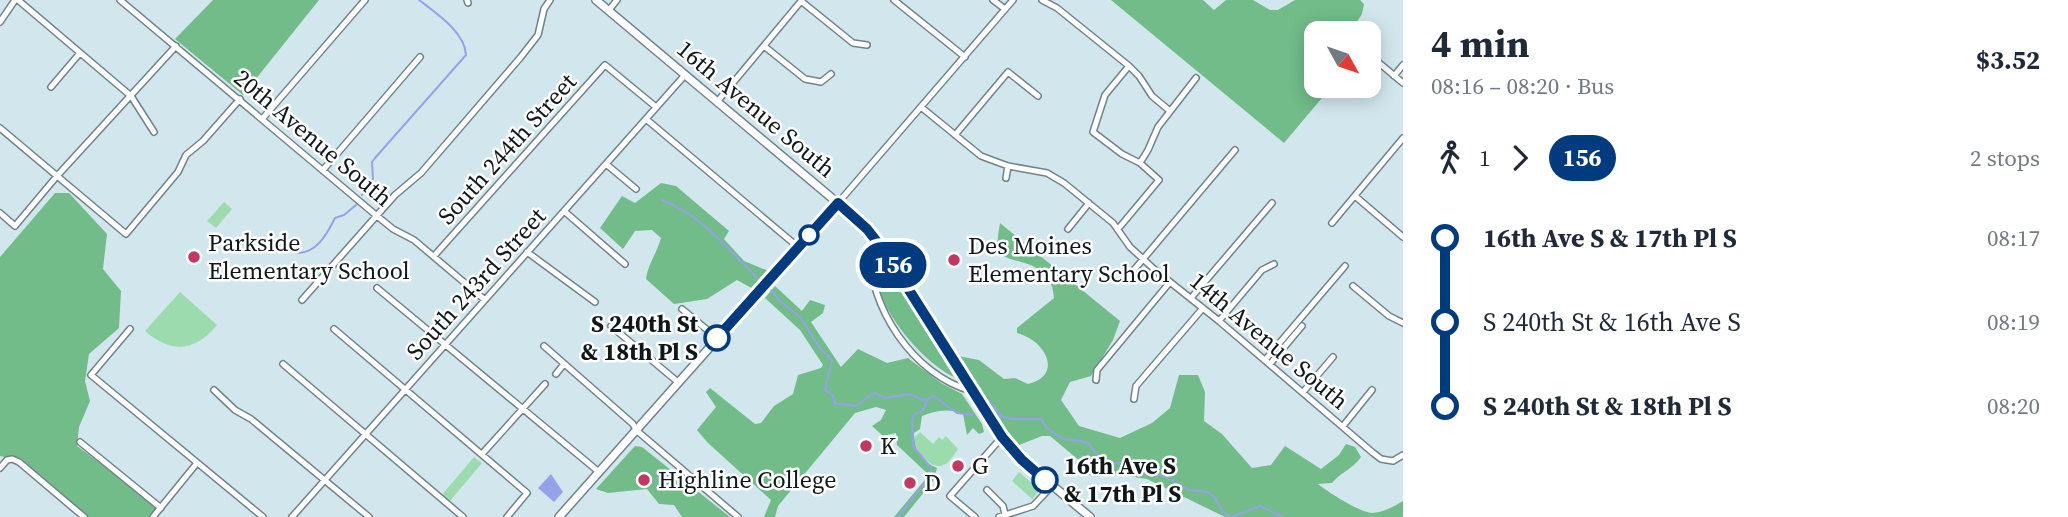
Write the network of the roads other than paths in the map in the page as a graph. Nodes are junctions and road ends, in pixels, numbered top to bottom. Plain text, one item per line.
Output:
1 (16, 0) edge
2 (120, 0) edge
3 (365, 0) edge
4 (550, 0) edge
5 (596, 0) edge
6 (617, 0) edge
7 (894, 0) edge
8 (993, 0) edge
9 (1013, 0) edge
10 (1042, 0) edge
11 (800, 1) edge
12 (1005, 9) junction
13 (608, 10) junction
14 (0, 22) edge
15 (867, 45) dead end
16 (176, 46) junction
17 (764, 46) junction
18 (80, 53) junction
19 (420, 57) dead end
20 (965, 57) junction
21 (1381, 65) edge
22 (1403, 65) edge
23 (1129, 66) junction
24 (831, 74) dead end
25 (685, 75) junction
26 (1394, 76) junction
27 (1196, 78) dead end
28 (1403, 83) edge
29 (51, 87) dead end
30 (131, 96) junction
31 (1038, 96) dead end
32 (240, 99) junction
33 (717, 102) junction
34 (656, 107) junction
35 (921, 107) junction
36 (1170, 111) junction
37 (263, 118) junction
38 (646, 119) junction
39 (0, 128) edge
40 (154, 132) dead end
41 (344, 134) dead end
42 (955, 135) junction
43 (350, 138) junction
44 (1403, 138) edge
45 (1235, 150) dead end
46 (1140, 163) junction
47 (606, 164) junction
48 (1008, 166) junction
49 (323, 170) junction
50 (57, 176) junction
51 (1006, 178) dead end
52 (636, 189) dead end
53 (1355, 196) junction
54 (838, 203) junction
55 (1089, 203) junction
56 (1272, 203) dead end
57 (564, 211) junction
58 (0, 213) edge
59 (377, 216) junction
60 (1332, 223) dead end
61 (1068, 229) dead end
62 (1118, 229) junction
63 (1403, 237) edge
64 (798, 247) junction
65 (870, 247) dead end
66 (527, 252) junction
67 (434, 256) junction
68 (1144, 258) junction
69 (625, 264) dead end
70 (1274, 264) dead end
71 (1345, 266) dead end
72 (1128, 277) dead end
73 (1170, 282) junction
74 (1353, 286) dead end
75 (377, 288) dead end
76 (1191, 298) junction
77 (302, 300) dead end
78 (485, 300) junction
79 (595, 302) dead end
80 (1203, 308) junction
81 (682, 309) dead end
82 (1219, 321) junction
83 (1403, 323) edge
84 (611, 326) dead end
85 (1302, 326) dead end
86 (334, 328) dead end
87 (130, 329) dead end
88 (717, 338) junction
89 (446, 344) junction
90 (544, 345) dead end
91 (1333, 357) dead end
92 (1268, 362) junction
93 (283, 364) dead end
94 (564, 364) junction
95 (556, 374) dead end
96 (1096, 380) dead end
97 (679, 383) junction
98 (545, 384) dead end
99 (406, 389) junction
100 (214, 390) dead end
101 (1372, 390) dead end
102 (972, 391) junction
103 (1303, 392) junction
104 (1134, 398) dead end
105 (525, 408) junction
106 (1343, 426) junction
107 (636, 430) junction
108 (365, 435) junction
109 (1002, 437) junction
110 (80, 442) dead end
111 (482, 454) junction
112 (1403, 455) edge
113 (197, 463) junction
114 (0, 468) edge
115 (598, 472) junction
116 (325, 480) junction
117 (1052, 486) junction
118 (987, 490) dead end
119 (161, 508) junction
120 (1002, 516) edge
121 (84, 517) edge
122 (153, 517) edge
123 (263, 517) edge
124 (292, 517) edge
125 (369, 517) edge
126 (463, 517) edge
127 (507, 517) edge
128 (559, 517) edge
129 (738, 517) edge
130 (975, 517) edge
131 (1090, 517) edge

1 - 14 street
1 - 18 street
2 - 16 street, 20th Avenue South
3 - 37 street
4 - 59 street
5 - 13 main road, 16th Avenue South
6 - 13 street
7 - 20 street
8 - 12 street
9 - 12 street
10 - 23 street
11 - 15 street
11 - 17 street
12 - 20 street
13 - 25 main road, 16th Avenue South
16 - 30 street
16 - 32 street, 20th Avenue South
17 - 24 street
17 - 33 street
18 - 29 street
18 - 30 street
19 - 43 street
20 - 35 street
21 - 26 street
22 - 26 street
23 - 36 street
23 - 46 street
25 - 33 main road, 16th Avenue South
25 - 34 street, South 243rd Street
26 - 28 street
27 - 36 street
30 - 40 street
30 - 50 street
31 - 42 street
32 - 37 street, 20th Avenue South
32 - 50 street
33 - 54 main road, 16th Avenue South
34 - 38 street, South 243rd Street
34 - 67 street, South 244th Street
35 - 42 street, 14th Avenue South
35 - 54 street
36 - 46 street
37 - 49 street, 20th Avenue South
38 - 47 street, South 243rd Street
38 - 64 street
39 - 50 street
41 - 43 street
42 - 48 street, 14th Avenue South
43 - 49 street
44 - 53 street
45 - 68 street
46 - 62 street
47 - 52 street
47 - 57 street, South 243rd Street
48 - 51 street
48 - 55 street, 14th Avenue South
49 - 59 street, 20th Avenue South
50 - 58 street
53 - 60 street
53 - 63 street
54 - 64 main road
54 - 102 main road, 16th Avenue South
55 - 61 street
55 - 62 street, 14th Avenue South
56 - 76 street
57 - 66 street, South 243rd Street
57 - 69 street
59 - 67 street, 20th Avenue South
59 - 77 street
62 - 68 street, 14th Avenue South
64 - 88 main road
65 - 102 street
66 - 78 street, South 243rd Street
66 - 79 street
67 - 78 street, 20th Avenue South
68 - 72 street
68 - 73 street, 14th Avenue South
70 - 82 street
71 - 92 street
73 - 76 street, 14th Avenue South
73 - 96 street
74 - 83 street
75 - 89 street
76 - 80 street, 14th Avenue South
78 - 89 street, South 243rd Street
80 - 82 street, 14th Avenue South
80 - 104 street
81 - 88 street
82 - 92 street, 14th Avenue South
84 - 97 street
85 - 92 street
86 - 99 street
87 - 113 street
88 - 97 main road
89 - 99 street, South 243rd Street
89 - 105 street
90 - 94 street
91 - 103 street
92 - 103 street, 14th Avenue South
93 - 108 street
94 - 95 street
94 - 107 street
97 - 107 main road
98 - 105 street
99 - 108 street, South 243rd Street
99 - 111 street
100 - 116 street
101 - 106 street
102 - 109 main road, 16th Avenue South
103 - 106 street, 14th Avenue South
105 - 111 street
105 - 115 street
106 - 112 street, 14th Avenue South
107 - 115 main road
107 - 129 street
108 - 116 street, South 243rd Street
108 - 126 street
109 - 117 main road, 16th Avenue South
109 - 130 street
110 - 119 street
111 - 127 street
113 - 119 street
113 - 123 street
114 - 121 street
115 - 128 main road
116 - 124 street, South 243rd Street
116 - 125 street
117 - 120 street
117 - 131 main road, 16th Avenue South
118 - 120 street
119 - 122 street

